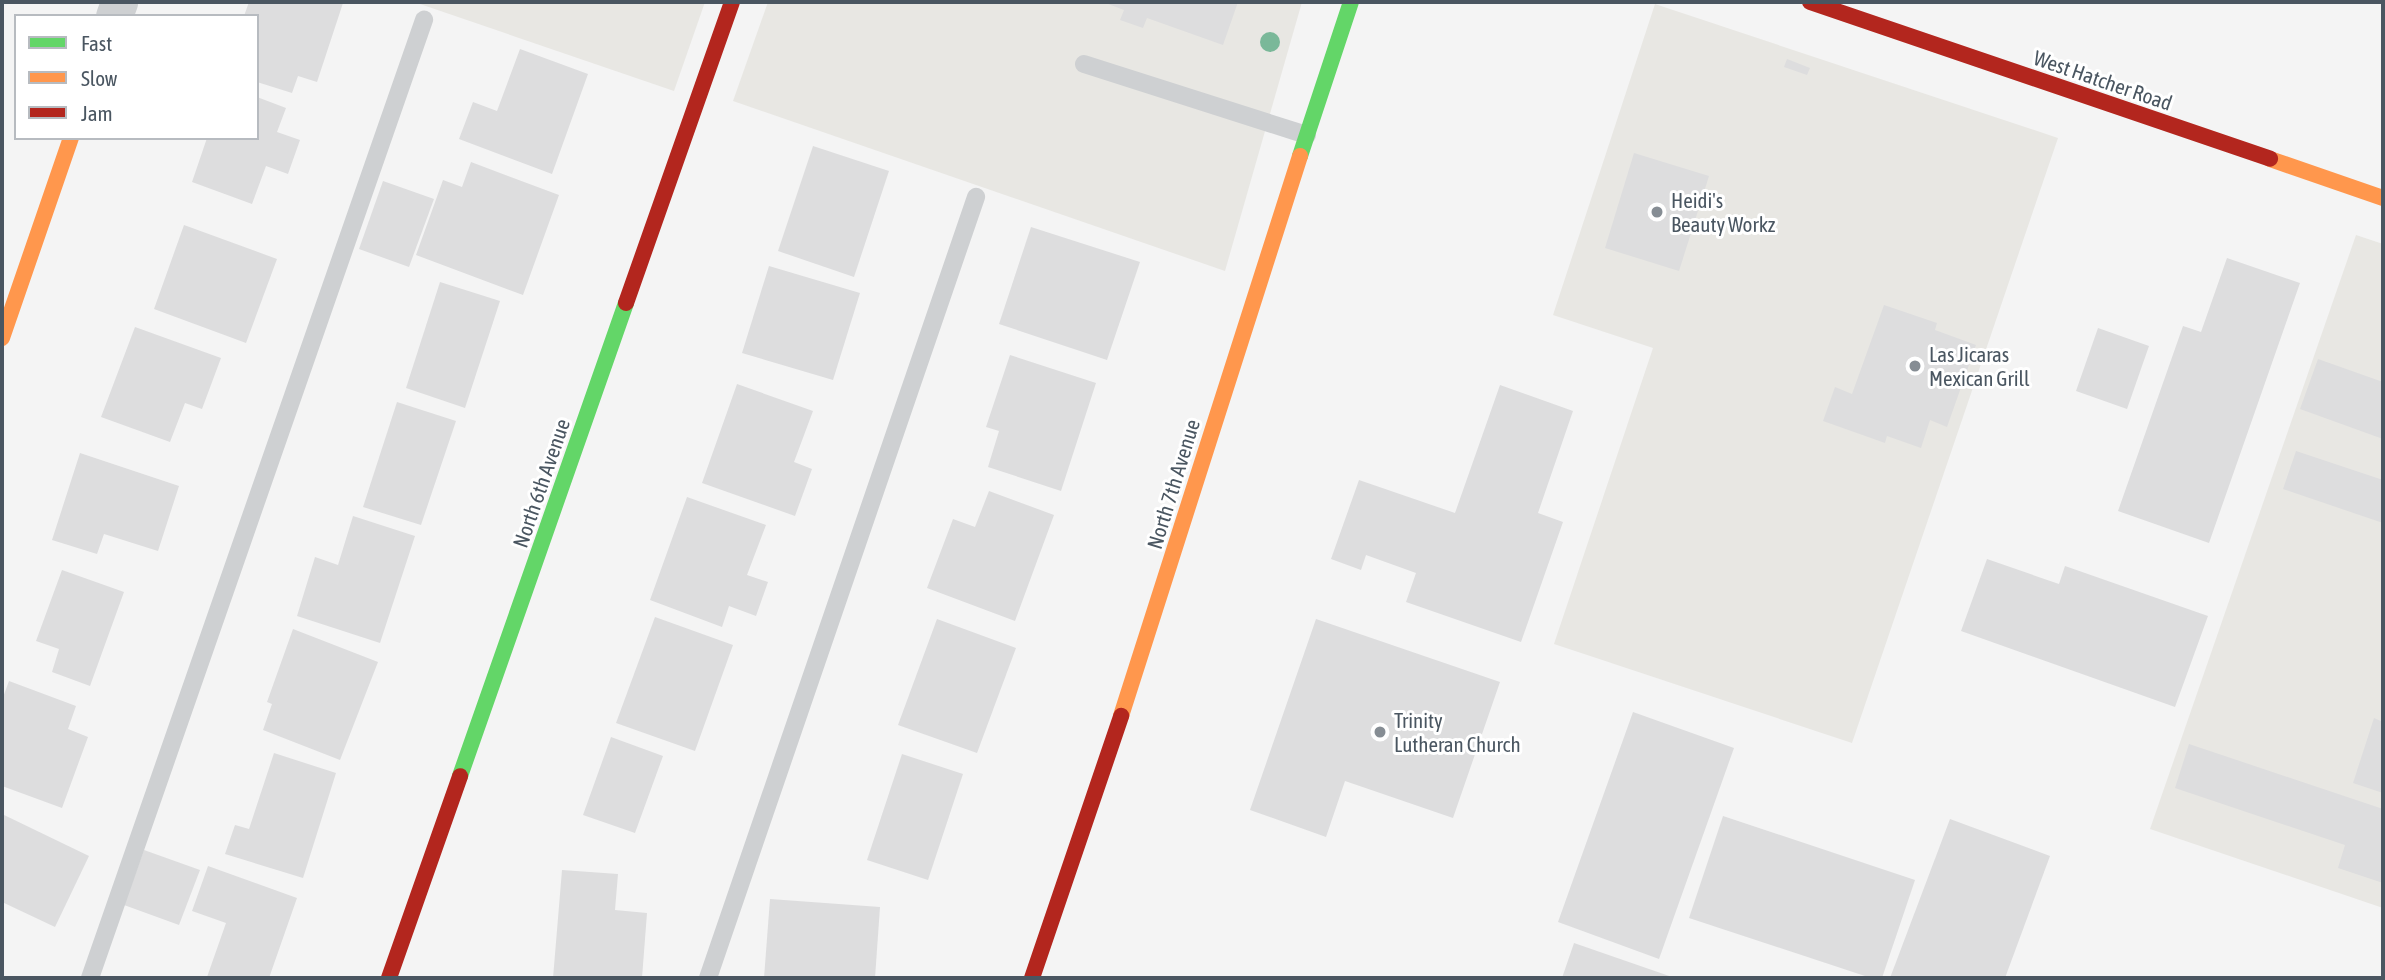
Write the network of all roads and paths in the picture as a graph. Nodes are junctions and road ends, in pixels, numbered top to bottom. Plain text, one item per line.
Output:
1 (732, 2) edge
2 (1351, 2) edge
3 (1810, 2) edge
4 (424, 20) dead end
5 (1084, 64) dead end
6 (1307, 135) junction
7 (70, 140) edge
8 (976, 197) dead end
9 (2383, 198) edge
10 (2, 338) edge
11 (90, 978) edge
12 (389, 978) edge
13 (708, 978) edge
14 (1032, 978) edge

1 - 12 street, North 6th Avenue
2 - 6 street, North 7th Avenue
3 - 9 street, West Hatcher Road
4 - 11 lane
5 - 6 lane
6 - 14 street, North 7th Avenue
7 - 10 street
8 - 13 lane

